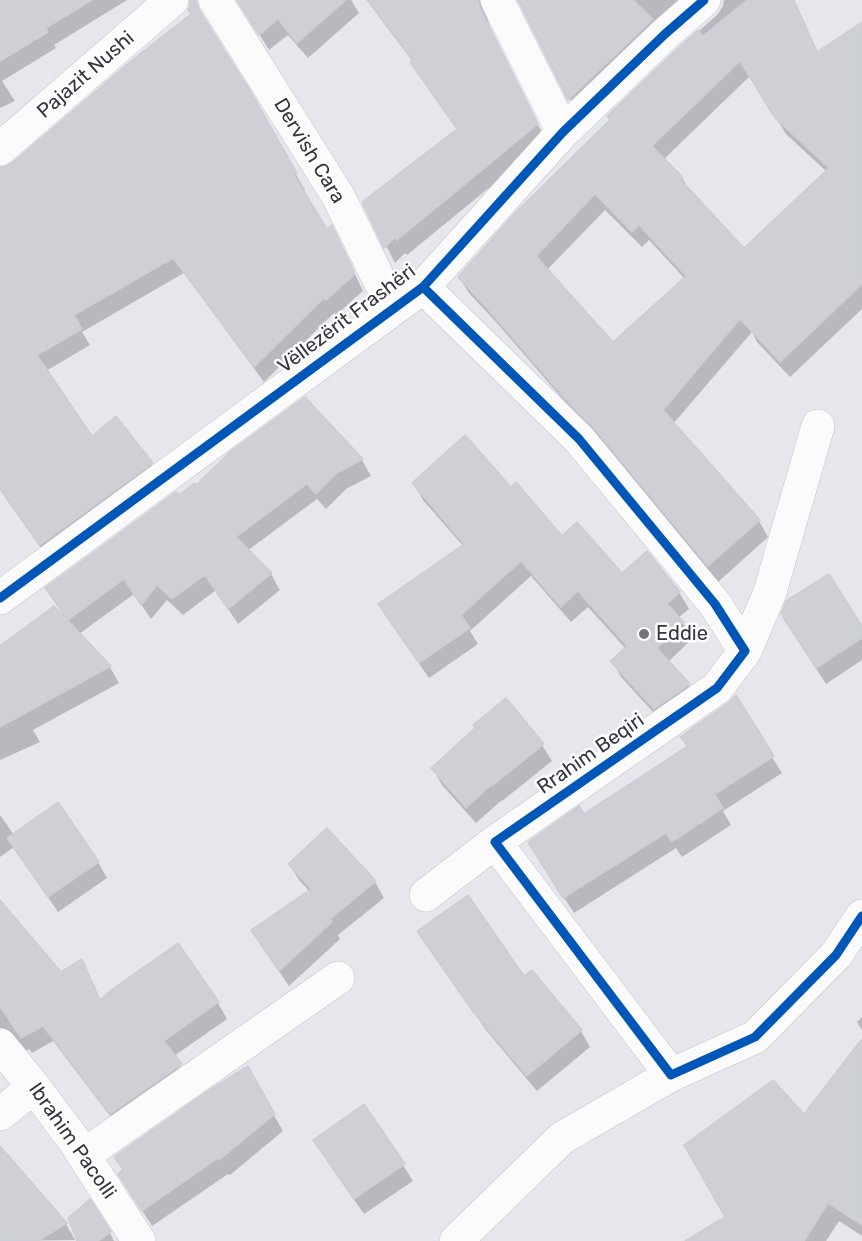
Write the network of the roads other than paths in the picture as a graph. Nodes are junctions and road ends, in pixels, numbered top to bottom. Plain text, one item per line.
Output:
1 (172, 0) edge
2 (215, 0) edge
3 (497, 0) edge
4 (704, 0) edge
5 (563, 132) junction
6 (0, 149) edge
7 (423, 287) junction
8 (393, 308) junction
9 (818, 426) dead end
10 (0, 598) edge
11 (745, 651) junction
12 (495, 842) junction
13 (426, 895) dead end
14 (862, 916) edge
15 (338, 978) dead end
16 (0, 1045) edge
17 (671, 1075) junction
18 (34, 1087) junction
19 (0, 1114) edge
20 (84, 1155) junction
21 (139, 1241) edge
22 (456, 1241) edge

1 - 6 street, Pajazit Nushi
2 - 8 street, Dervish Cara
3 - 5 street
4 - 5 street, Vëllezërit Frashëri
5 - 7 street, Vëllezërit Frashëri
7 - 8 street, Vëllezërit Frashëri
7 - 11 street
8 - 10 street, Vëllezërit Frashëri
9 - 11 street, Rrahim Beqiri
11 - 12 street, Rrahim Beqiri
12 - 13 street, Rrahim Beqiri
12 - 17 street
14 - 17 street
15 - 20 street
16 - 18 street, Ibrahim Pacolli
17 - 22 street
18 - 19 street
18 - 20 street, Ibrahim Pacolli
20 - 21 street, Ibrahim Pacolli

